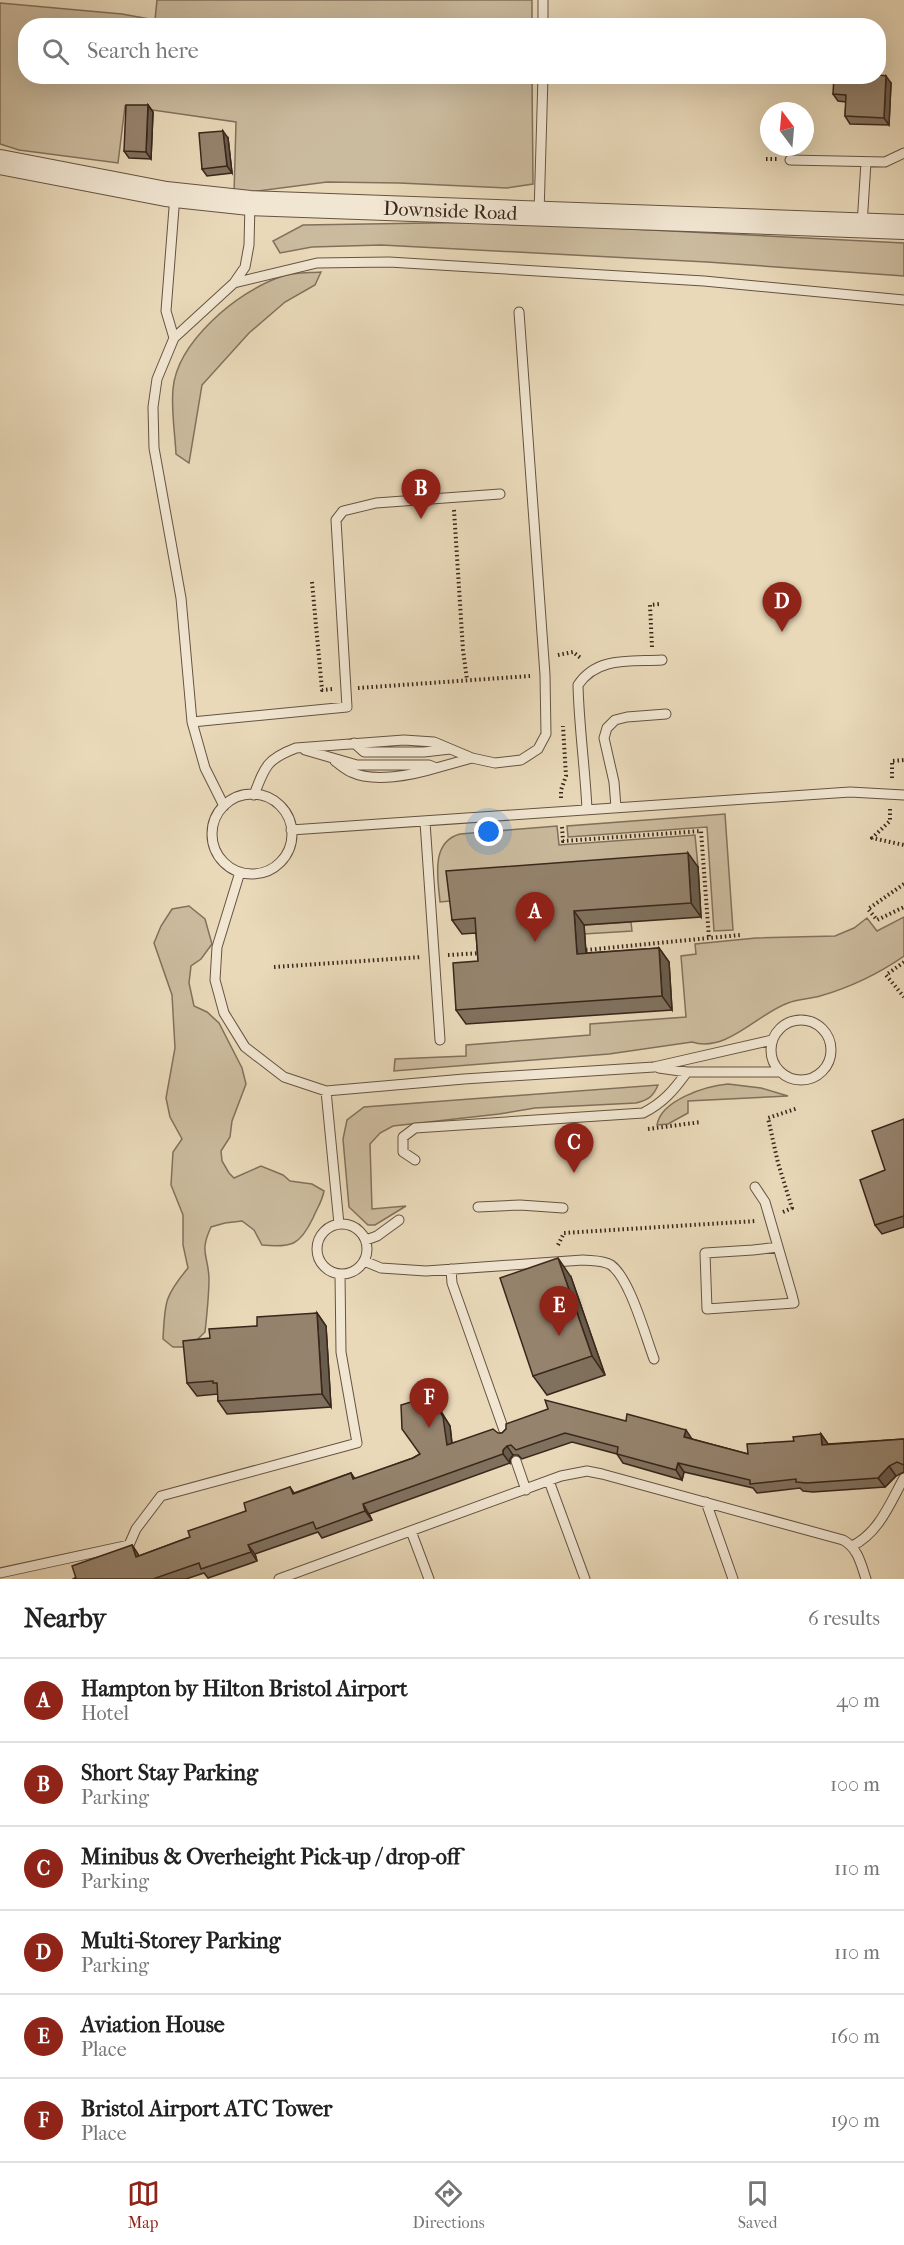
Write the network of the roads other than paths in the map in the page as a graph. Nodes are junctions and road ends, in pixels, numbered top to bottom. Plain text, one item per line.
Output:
1 (543, 0) edge
2 (543, 18) edge
3 (543, 84) edge
4 (904, 153) edge
5 (790, 160) dead end
6 (0, 162) edge
7 (866, 162) junction
8 (175, 195) junction
9 (250, 203) junction
10 (539, 213) junction
11 (862, 225) junction
12 (904, 227) edge
13 (234, 283) junction
14 (904, 300) edge
15 (519, 312) dead end
16 (174, 338) junction
17 (500, 494) dead end
18 (662, 660) dead end
19 (666, 714) dead end
20 (192, 722) junction
21 (296, 748) junction
22 (472, 758) junction
23 (254, 795) junction
24 (904, 795) edge
25 (224, 806) junction
26 (616, 807) junction
27 (587, 809) junction
28 (425, 822) junction
29 (291, 830) junction
30 (240, 872) junction
31 (440, 1040) dead end
32 (772, 1040) junction
33 (654, 1067) junction
34 (687, 1072) junction
35 (779, 1072) junction
36 (326, 1091) junction
37 (415, 1160) dead end
38 (755, 1187) dead end
39 (478, 1207) dead end
40 (563, 1208) dead end
41 (399, 1220) dead end
42 (339, 1224) junction
43 (366, 1240) junction
44 (778, 1246) junction
45 (364, 1261) junction
46 (451, 1269) junction
47 (340, 1274) junction
48 (654, 1359) dead end
49 (506, 1436) edge
50 (516, 1461) edge
51 (904, 1478) edge
52 (549, 1481) junction
53 (526, 1490) junction
54 (706, 1502) junction
55 (411, 1531) junction
56 (852, 1546) junction
57 (0, 1573) edge
58 (279, 1579) edge
59 (429, 1579) edge
60 (585, 1579) edge
61 (733, 1579) edge
62 (866, 1579) edge

1 - 2 lane
3 - 10 lane
4 - 7 lane
5 - 7 lane
6 - 8 street, Downside Road
7 - 11 lane
8 - 9 street, Downside Road
8 - 16 lane
9 - 10 street, Downside Road
9 - 13 lane
10 - 11 street, Downside Road
11 - 12 street, Downside Road
13 - 14 lane
13 - 16 lane
15 - 22 lane
16 - 20 lane
17 - 20 lane
18 - 27 lane
19 - 26 lane
20 - 25 lane
21 - 22 lane
21 - 22 lane
21 - 23 lane
23 - 25 lane
23 - 29 lane
24 - 26 lane
25 - 30 lane
26 - 27 lane
27 - 28 lane
28 - 29 lane
28 - 31 lane
29 - 30 lane
30 - 36 lane
32 - 33 lane
32 - 35 lane
32 - 35 lane
33 - 34 lane
33 - 36 lane
34 - 35 lane
34 - 37 lane
36 - 42 lane
38 - 44 lane
39 - 40 lane
41 - 43 lane
42 - 43 lane
42 - 47 lane
43 - 45 lane
44 - 44 lane
45 - 46 lane
45 - 47 lane
46 - 48 lane
46 - 49 lane
47 - 57 lane
50 - 53 lane
51 - 56 lane
52 - 53 lane
52 - 54 lane
52 - 60 lane
53 - 55 lane
54 - 56 lane
54 - 61 lane
55 - 58 lane
55 - 59 lane
56 - 62 lane

